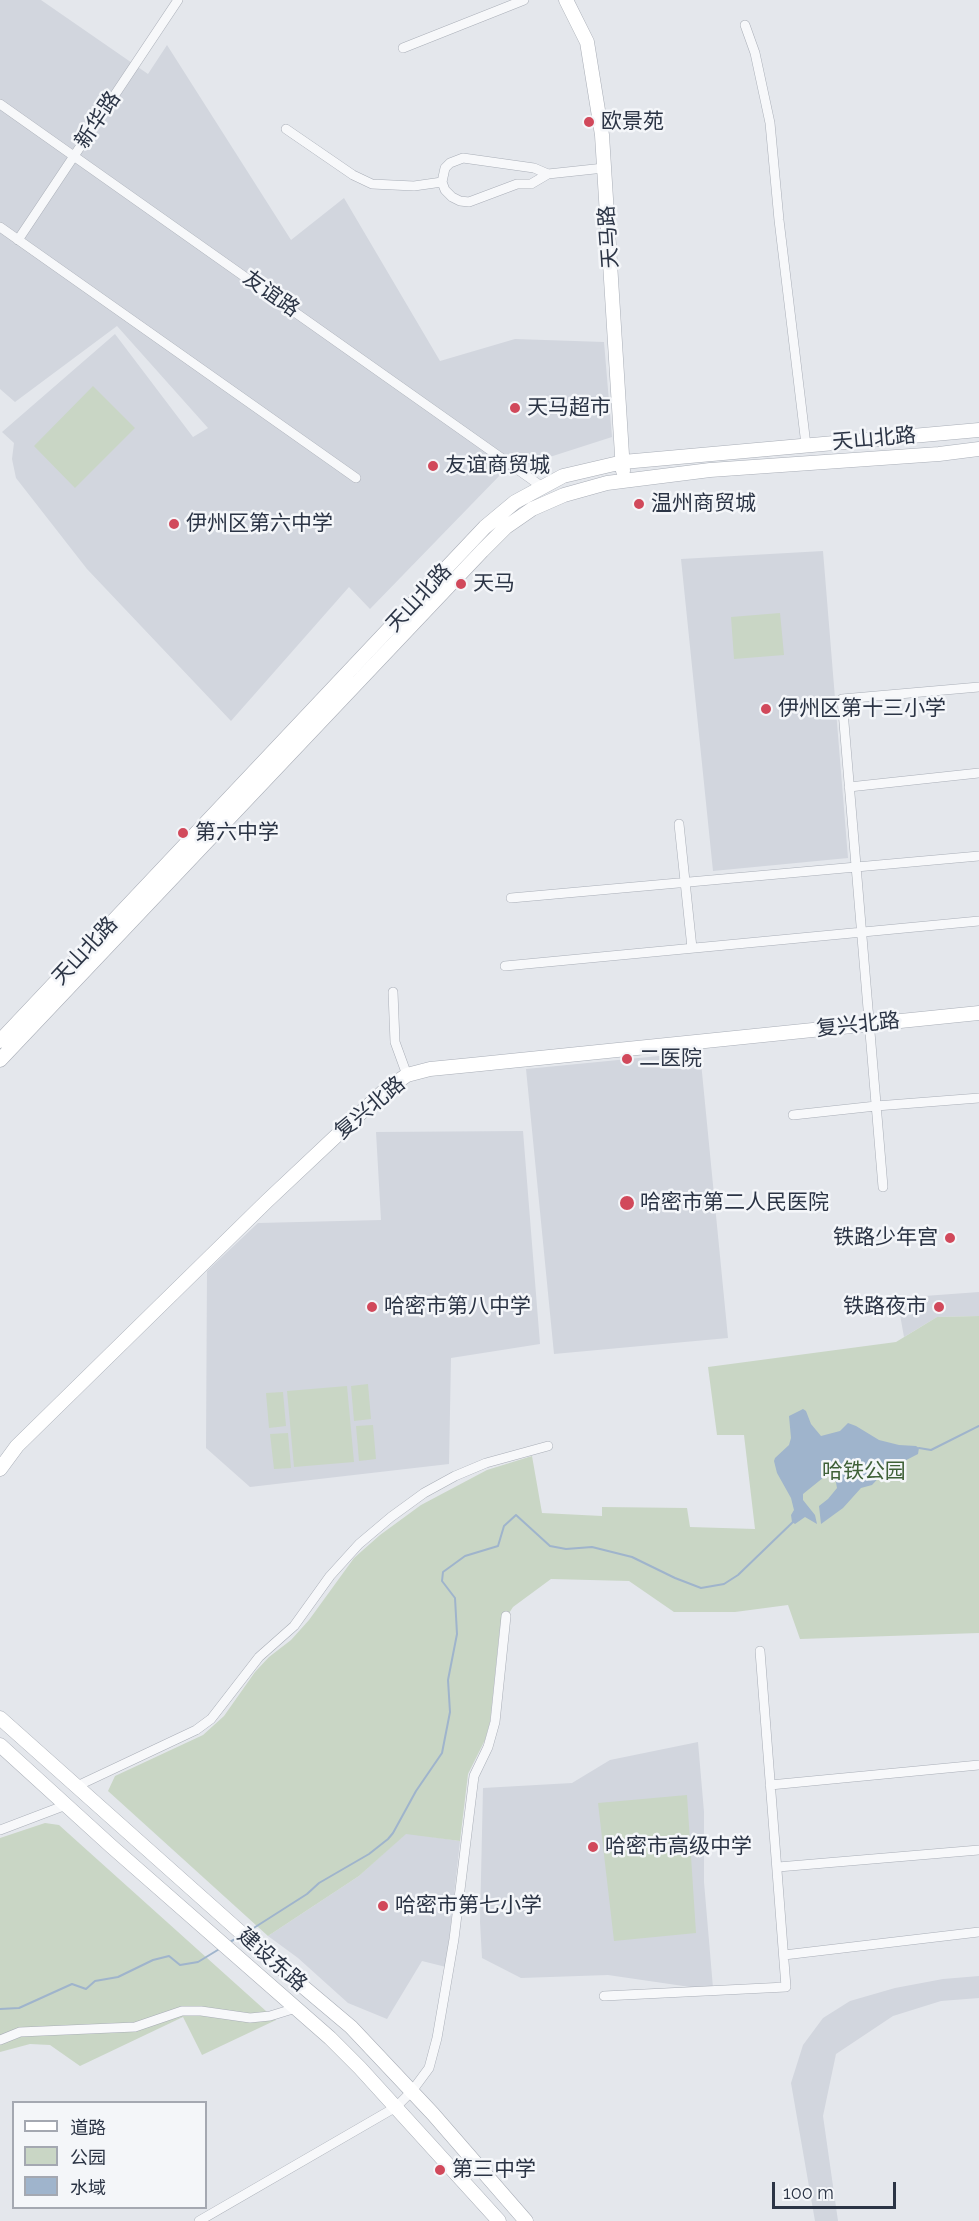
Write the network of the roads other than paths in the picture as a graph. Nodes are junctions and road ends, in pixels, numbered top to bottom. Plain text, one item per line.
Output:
1 (178, 0) edge
2 (524, 0) edge
3 (566, 0) edge
4 (745, 25) dead end
5 (404, 48) dead end
6 (0, 104) edge
7 (286, 129) dead end
8 (75, 156) junction
9 (604, 168) junction
10 (548, 174) junction
11 (442, 182) junction
12 (0, 227) edge
13 (18, 240) junction
14 (979, 430) edge
15 (806, 445) junction
16 (979, 449) edge
17 (623, 462) junction
18 (356, 478) dead end
19 (624, 481) junction
20 (541, 486) junction
21 (979, 687) edge
22 (979, 773) edge
23 (849, 787) junction
24 (679, 824) dead end
25 (979, 856) edge
26 (856, 866) junction
27 (686, 882) junction
28 (511, 898) dead end
29 (979, 921) edge
30 (861, 932) junction
31 (692, 948) junction
32 (505, 966) dead end
33 (393, 992) dead end
34 (979, 1013) edge
35 (870, 1024) junction
36 (0, 1041) edge
37 (2, 1055) edge
38 (407, 1075) junction
39 (979, 1098) edge
40 (876, 1106) junction
41 (793, 1116) dead end
42 (883, 1187) dead end
43 (548, 1446) dead end
44 (0, 1469) edge
45 (506, 1616) dead end
46 (760, 1651) dead end
47 (0, 1718) edge
48 (0, 1745) edge
49 (979, 1765) edge
50 (770, 1785) dead end
51 (75, 1787) junction
52 (66, 1805) junction
53 (0, 1830) edge
54 (979, 1850) edge
55 (778, 1867) junction
56 (979, 1932) edge
57 (784, 1955) junction
58 (604, 1996) dead end
59 (296, 2008) junction
60 (0, 2040) edge
61 (412, 2091) junction
62 (396, 2107) junction
63 (199, 2221) edge
64 (499, 2221) edge
65 (526, 2221) edge

1 - 8 street, 新华路
2 - 5 street
3 - 9 main road, 天马路
4 - 15 street
6 - 8 street, 友谊路
7 - 11 street
8 - 13 street, 新华路
8 - 20 street, 友谊路
9 - 10 street
9 - 17 main road, 天马路
10 - 11 street
10 - 11 street
12 - 13 street
13 - 18 street
14 - 15 main road, 天山北路
15 - 17 main road, 天山北路
16 - 19 main road
17 - 19 main road, 天马路
17 - 20 main road, 天山北路
19 - 37 main road
20 - 36 main road, 天山北路
21 - 23 street
22 - 23 street
23 - 26 street
24 - 27 street
25 - 26 street
26 - 27 street
26 - 30 street
27 - 28 street
27 - 31 street
29 - 30 street
30 - 31 street
30 - 35 street
31 - 32 street
33 - 38 street
34 - 35 main road, 复兴北路
35 - 38 main road, 复兴北路
35 - 40 street
38 - 44 main road, 复兴北路
39 - 40 street
40 - 41 street
40 - 42 street
43 - 51 street
45 - 61 street
46 - 55 street
47 - 51 main road, 建设东路
48 - 52 main road, 建设东路
49 - 50 street
51 - 61 main road, 建设东路
52 - 53 street
52 - 59 main road, 建设东路
54 - 55 street
55 - 57 street
56 - 57 street
57 - 58 street
59 - 60 street
59 - 62 main road, 建设东路
61 - 62 street
61 - 65 main road, 建设东路
62 - 63 street
62 - 64 main road, 建设东路

